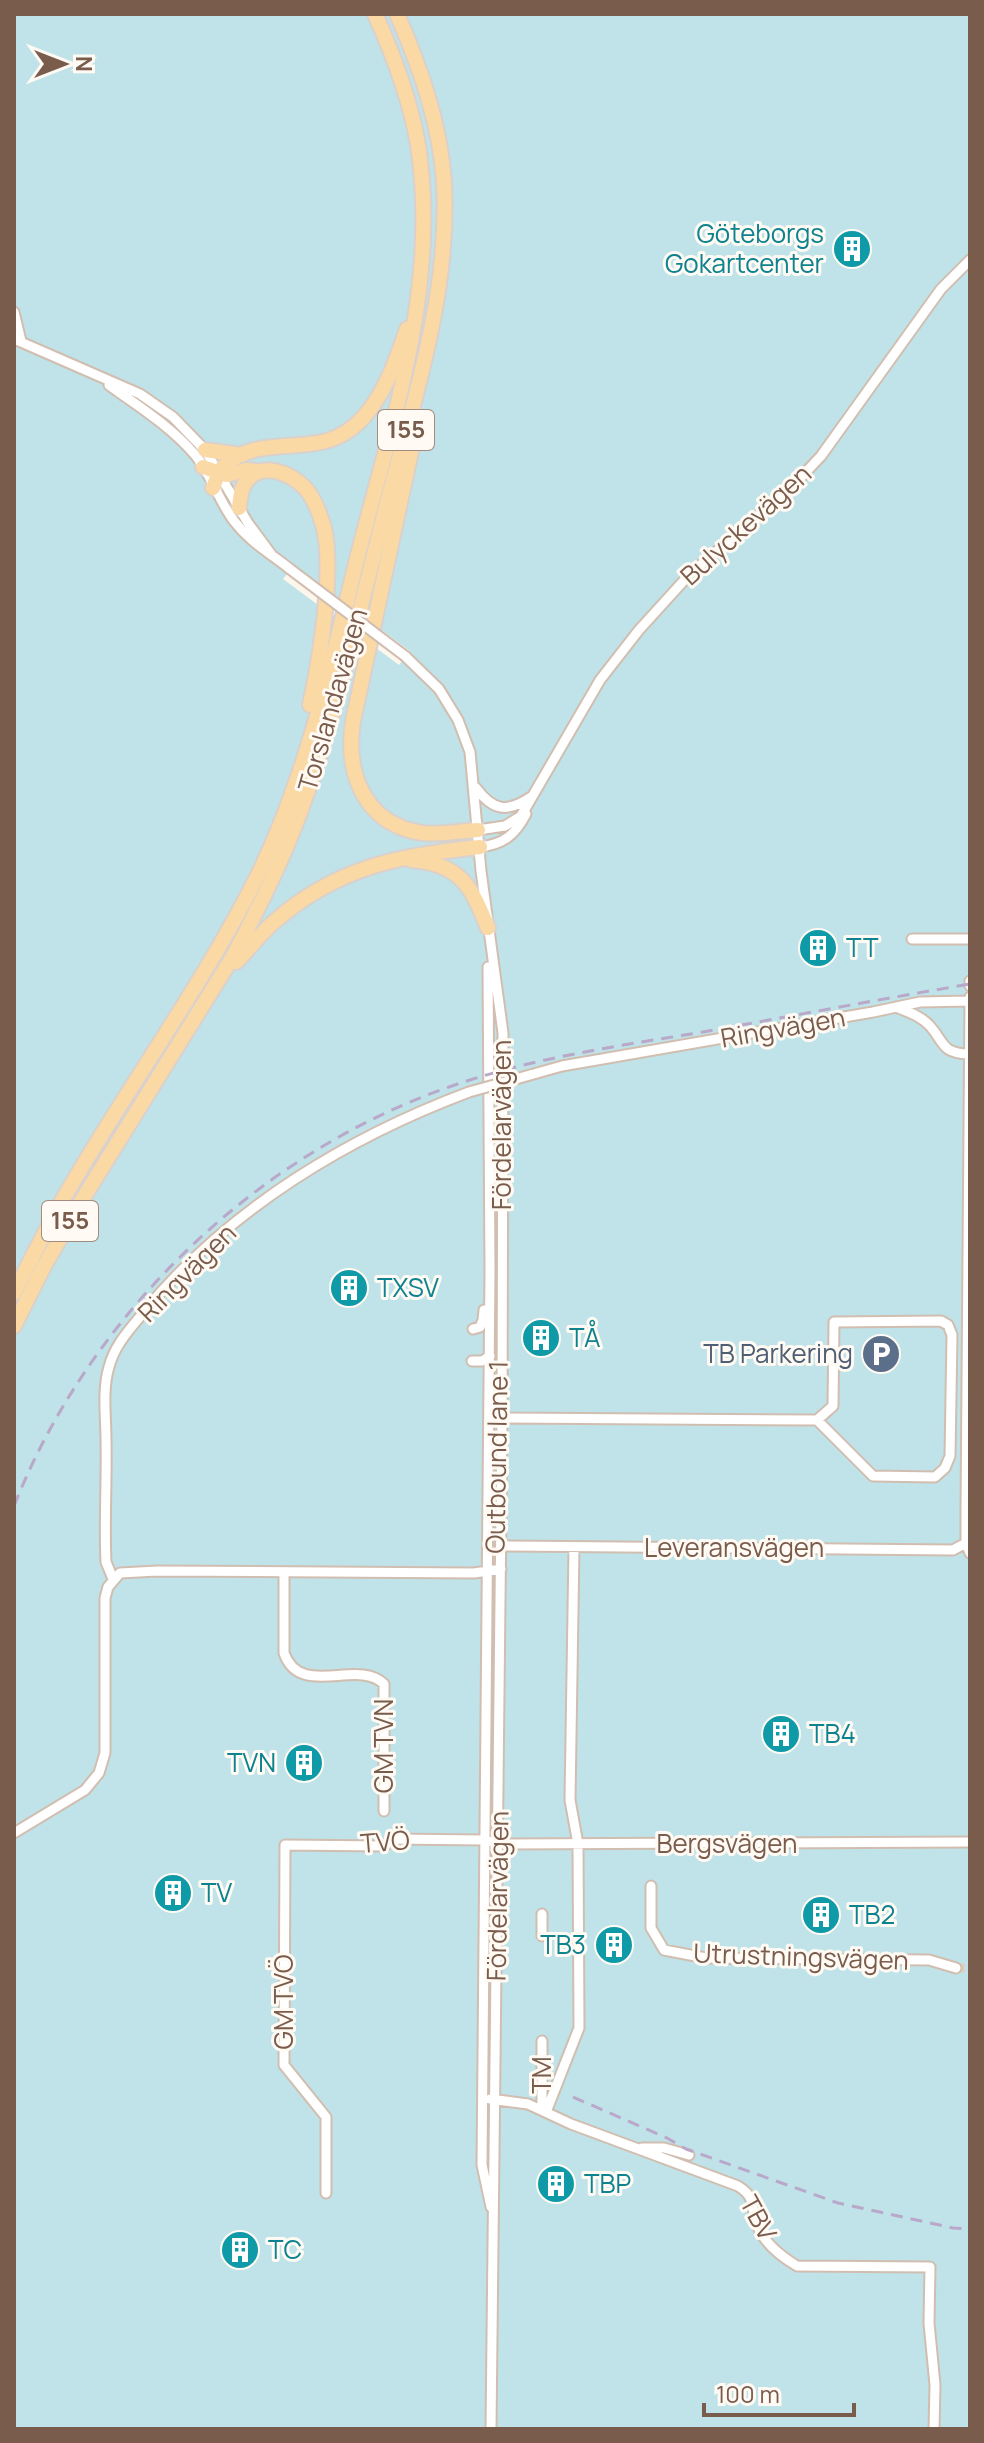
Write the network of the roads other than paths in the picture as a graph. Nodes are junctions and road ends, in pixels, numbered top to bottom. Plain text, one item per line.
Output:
1 (375, 14) edge
2 (397, 14) edge
3 (970, 260) edge
4 (442, 261) junction
5 (419, 286) junction
6 (14, 312) edge
7 (17, 340) edge
8 (93, 374) junction
9 (205, 450) junction
10 (242, 455) junction
11 (203, 467) junction
12 (257, 471) junction
13 (219, 473) junction
14 (213, 488) junction
15 (239, 508) junction
16 (271, 554) junction
17 (474, 785) junction
18 (530, 800) junction
19 (478, 830) junction
20 (480, 847) junction
21 (395, 858) junction
22 (488, 928) junction
23 (912, 939) dead end
24 (970, 939) edge
25 (221, 943) junction
26 (970, 999) edge
27 (896, 1007) junction
28 (199, 1010) junction
29 (969, 1015) edge
30 (969, 1057) edge
31 (489, 1288) junction
32 (14, 1293) edge
33 (503, 1324) junction
34 (14, 1326) edge
35 (473, 1329) dead end
36 (498, 1344) junction
37 (489, 1357) junction
38 (483, 1370) junction
39 (489, 1380) junction
40 (493, 1418) junction
41 (817, 1420) junction
42 (501, 1546) junction
43 (574, 1547) junction
44 (968, 1548) edge
45 (491, 1571) junction
46 (284, 1572) junction
47 (113, 1579) junction
48 (384, 1811) dead end
49 (14, 1833) edge
50 (485, 1840) junction
51 (970, 1842) edge
52 (498, 1844) junction
53 (578, 1844) junction
54 (285, 1845) joint
55 (651, 1886) dead end
56 (542, 1914) dead end
57 (542, 1936) dead end
58 (956, 1968) tunnel mouth
59 (542, 2041) dead end
60 (496, 2098) junction
61 (483, 2099) junction
62 (544, 2111) junction
63 (623, 2143) junction
64 (689, 2155) dead end
65 (326, 2193) dead end
66 (494, 2223) junction
67 (491, 2429) edge
68 (934, 2429) edge

1 - 5 main road, Torslandavägen / 155
2 - 4 main road, Torslandavägen / 155
3 - 18 street, Bulyckevägen
4 - 19 main road
4 - 28 main road, Torslandavägen / 155
5 - 10 main road
5 - 25 main road, Torslandavägen / 155
6 - 7 street
7 - 8 street
8 - 9 street
8 - 11 street, Fördelarvägen
9 - 10 main road
9 - 13 street
10 - 13 main road
11 - 13 main road
11 - 14 street, Fördelarvägen
12 - 13 main road
12 - 15 main road
12 - 25 main road
13 - 14 main road
13 - 15 street
14 - 16 street, Fördelarvägen
15 - 16 street
16 - 17 street, Fördelarvägen, bridge
17 - 18 street
17 - 19 street, Fördelarvägen
18 - 19 street, Bulyckevägen
18 - 20 street, Bulyckevägen
19 - 20 street, Fördelarvägen
20 - 21 main road
20 - 22 street, Fördelarvägen
21 - 22 main road
21 - 28 main road
22 - 31 street, Fördelarvägen
22 - 33 street, Fördelarvägen
23 - 24 street
25 - 32 main road, Torslandavägen / 155
26 - 27 street, Ringvägen
26 - 29 street, Ringvägen
27 - 30 street
27 - 47 street, Ringvägen, bridge
28 - 34 main road, Torslandavägen / 155
29 - 30 street
30 - 44 street
31 - 35 street, Fördelarvägen
31 - 37 street, Fördelarvägen
33 - 36 street, Fördelarvägen
33 - 40 street, Fördelarvägen
36 - 37 street, Fördelarvägen
36 - 40 street, Outbound lane 1
37 - 38 street
37 - 39 street, Fördelarvägen
38 - 39 street
38 - 40 street
39 - 40 street, Fördelarvägen
40 - 41 street
40 - 42 street
40 - 45 street
40 - 45 street, Outbound lane 1
41 - 41 street
42 - 43 street, Leveransvägen
42 - 45 street
43 - 44 street, Leveransvägen
43 - 53 street
45 - 46 street
45 - 50 street, Fördelarvägen
45 - 52 street, Fördelarvägen
46 - 47 street
46 - 48 street, GM TVN
47 - 49 street
50 - 52 street, Bergsvägen
50 - 54 street, TVÖ
50 - 61 street, Fördelarvägen
51 - 53 street, Bergsvägen
52 - 53 street, Bergsvägen
52 - 60 street, Fördelarvägen
53 - 62 street
54 - 65 street, GM TVÖ
55 - 58 street, Utrustningsvägen
56 - 57 street
59 - 62 street, TM
60 - 61 street, TBV
60 - 62 street, TBV
60 - 66 street, Fördelarvägen
61 - 66 street, Fördelarvägen
62 - 63 street, TBV
63 - 64 street
63 - 68 street, TBV
66 - 67 street, Fördelarvägen

